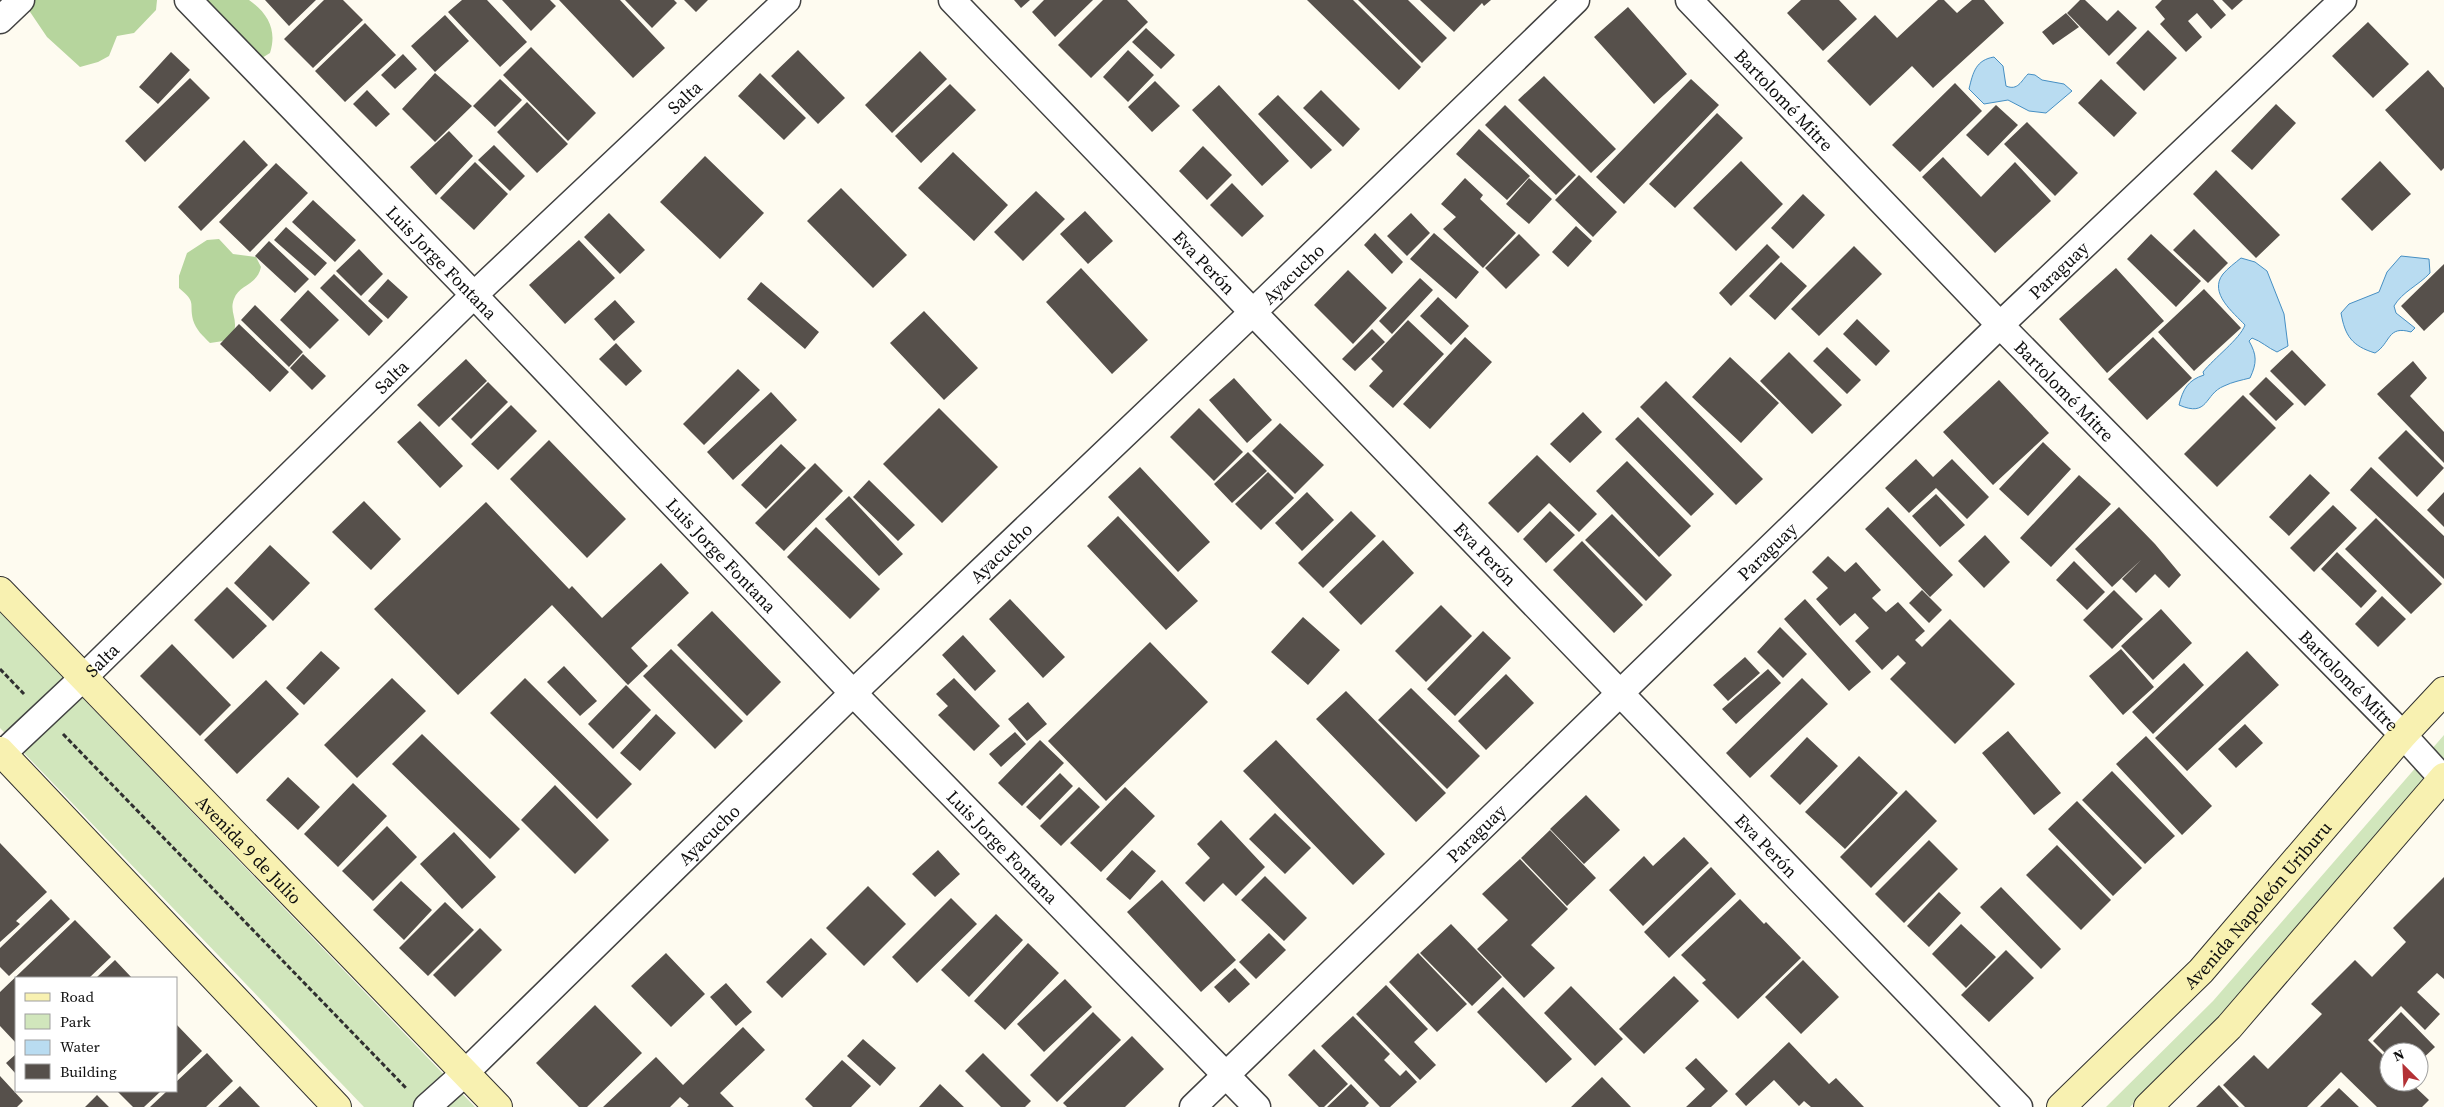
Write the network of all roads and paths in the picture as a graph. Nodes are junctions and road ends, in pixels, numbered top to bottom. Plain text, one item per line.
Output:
1 (21, 0) edge
2 (188, 0) edge
3 (787, 0) edge
4 (952, 0) edge
5 (1576, 0) edge
6 (1689, 0) edge
7 (2343, 0) edge
8 (0, 20) edge
9 (474, 295) junction
10 (1252, 313) junction
11 (2000, 325) junction
12 (0, 591) edge
13 (0, 668) edge
14 (84, 677) junction
15 (2444, 691) edge
16 (853, 693) junction
17 (1620, 694) junction
18 (43, 714) junction
19 (2403, 735) junction
20 (1, 754) edge
21 (2444, 779) edge
22 (465, 1073) junction
23 (1226, 1075) junction
24 (419, 1100) edge
25 (337, 1107) edge
26 (498, 1107) edge
27 (1193, 1107) edge
28 (1257, 1107) edge
29 (2019, 1107) edge
30 (2062, 1107) edge
31 (2148, 1107) edge

1 - 8 street
2 - 9 street, Luis Jorge Fontana
3 - 9 street, Salta
4 - 10 street, Eva Perón
5 - 10 street, Ayacucho
6 - 11 street, Bartolomé Mitre
7 - 11 street, Paraguay
9 - 14 street, Salta
9 - 16 street, Luis Jorge Fontana
10 - 16 street, Ayacucho
10 - 17 street, Eva Perón
11 - 17 street, Paraguay
11 - 19 street, Bartolomé Mitre
12 - 14 main road, Avenida 9 de Julio
13 - 18 path
14 - 18 street, Salta
14 - 22 main road, Avenida 9 de Julio
15 - 19 main road, Avenida Napoleón Uriburu
16 - 22 street, Ayacucho
16 - 23 street, Luis Jorge Fontana
17 - 23 street, Paraguay
17 - 29 street, Eva Perón
18 - 20 street, Salta
18 - 24 path
19 - 21 street, Bartolomé Mitre
19 - 30 main road, Avenida Napoleón Uriburu
20 - 25 main road
21 - 31 main road
22 - 24 street, Ayacucho
22 - 26 main road, Avenida 9 de Julio
23 - 27 street, Paraguay
23 - 28 street, Luis Jorge Fontana

